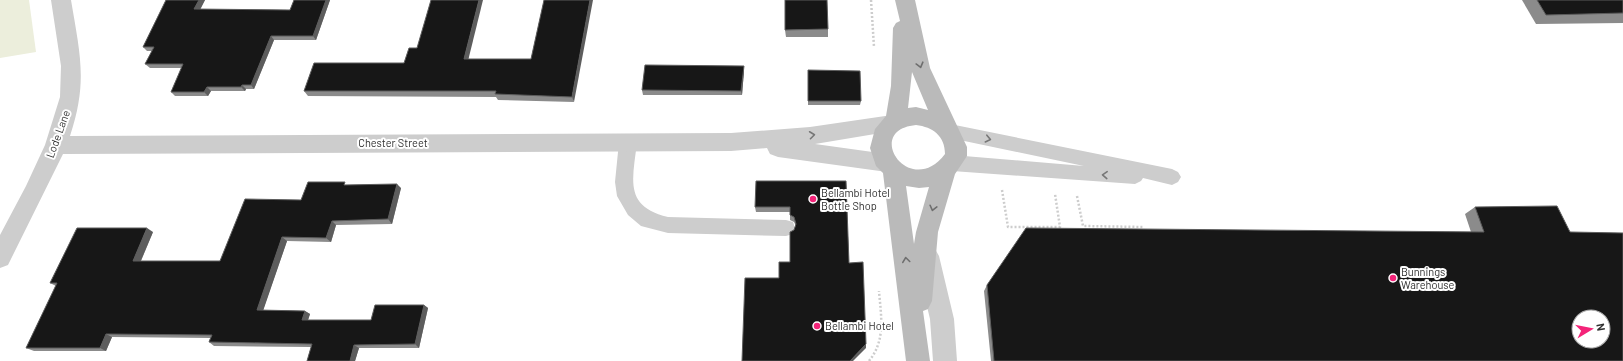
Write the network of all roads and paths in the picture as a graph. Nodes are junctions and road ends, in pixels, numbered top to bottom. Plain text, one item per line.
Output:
1 (61, 0) edge
2 (905, 0) edge
3 (894, 122) junction
4 (948, 129) junction
5 (628, 142) junction
6 (731, 142) junction
7 (56, 145) junction
8 (890, 166) junction
9 (949, 167) junction
10 (1001, 184) dead end
11 (1054, 189) dead end
12 (1072, 190) dead end
13 (1143, 227) dead end
14 (786, 228) dead end
15 (925, 251) junction
16 (0, 258) edge
17 (881, 337) dead end
18 (918, 358) edge
19 (869, 361) edge
20 (945, 361) edge

1 - 7 street, Lode Lane
2 - 3 main road
2 -> 4 main road
3 - 4 main road
6 -> 3 street
3 - 8 main road
4 - 9 main road
4 -> 9 lane
5 - 6 street, Chester Street
5 - 7 street, Chester Street
5 - 14 lane
6 - 8 street
7 - 16 street, Lode Lane
8 - 9 main road
18 -> 8 main road
9 -> 15 main road
10 - 11 path
12 - 13 path
15 - 18 main road
15 - 20 street
17 - 19 path

